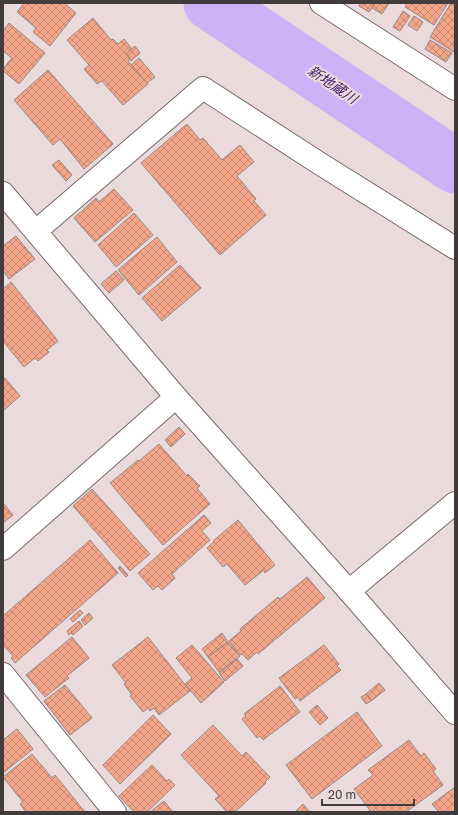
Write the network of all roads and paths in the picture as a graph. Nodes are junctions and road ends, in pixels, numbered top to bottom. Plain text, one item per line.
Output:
1 (321, 3) edge
2 (455, 89) edge
3 (3, 193) edge
4 (36, 231) junction
5 (455, 248) edge
6 (176, 397) junction
7 (455, 503) edge
8 (3, 549) edge
9 (349, 591) junction
10 (3, 674) edge
11 (455, 713) edge
12 (115, 812) edge

1 - 2 street
3 - 4 street
4 - 5 street
4 - 6 street
6 - 8 street
6 - 9 street
7 - 9 street
9 - 11 street
10 - 12 street

